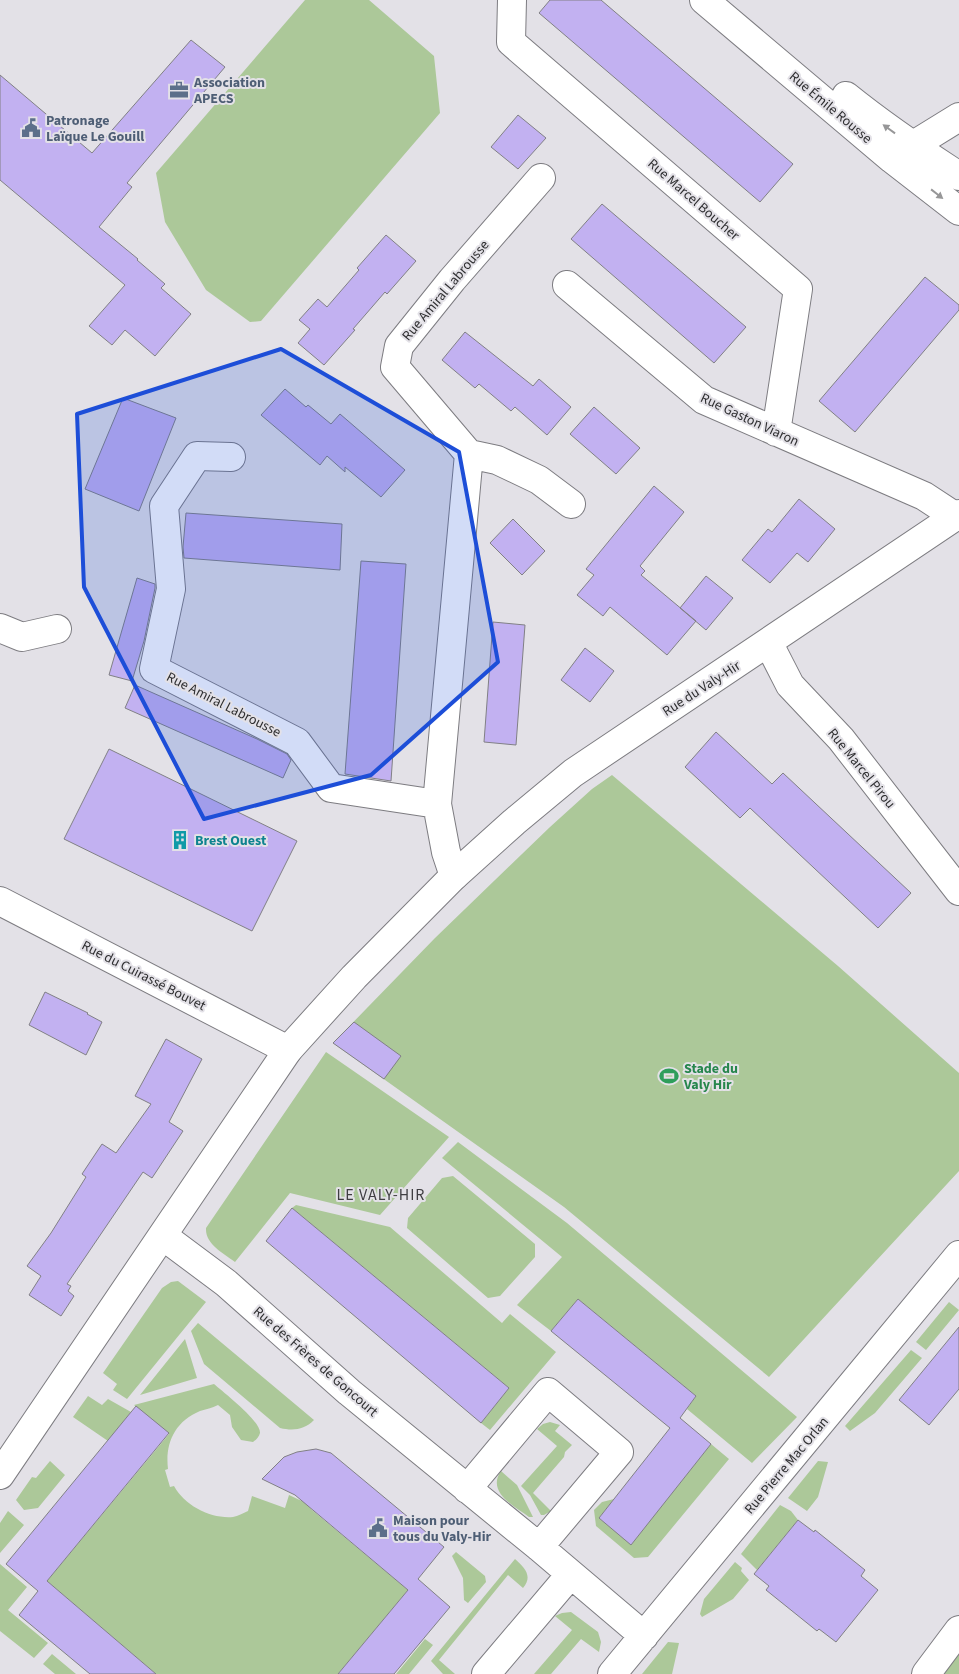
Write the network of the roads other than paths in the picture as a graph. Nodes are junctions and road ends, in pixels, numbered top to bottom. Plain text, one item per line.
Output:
1 (512, 0) edge
2 (704, 0) edge
3 (731, 0) edge
4 (959, 117) edge
5 (912, 146) junction
6 (959, 176) edge
7 (541, 178) dead end
8 (959, 211) edge
9 (567, 285) dead end
10 (776, 432) junction
11 (469, 454) junction
12 (231, 457) dead end
13 (570, 504) dead end
14 (958, 516) edge
15 (0, 628) edge
16 (57, 629) dead end
17 (769, 644) junction
18 (437, 804) junction
19 (454, 876) junction
20 (959, 891) edge
21 (0, 901) edge
22 (288, 1050) junction
23 (163, 1236) junction
24 (959, 1255) edge
25 (0, 1475) edge
26 (467, 1488) junction
27 (539, 1547) junction
28 (570, 1575) junction
29 (959, 1630) edge
30 (644, 1636) junction
31 (486, 1674) edge
32 (612, 1674) edge
33 (926, 1674) edge

1 - 10 street, Rue Marcel Boucher
2 -> 8 street, Rue Émile Rousse
5 -> 3 street, Rue Émile Rousse
4 - 5 street
5 - 6 street, Rue Émile Rousse
7 - 11 street, Rue Amiral Labrousse
9 - 10 street, Rue Gaston Viaron
10 - 14 street, Rue Gaston Viaron
11 - 13 street
11 - 18 street
12 - 18 street, Rue Amiral Labrousse
14 - 17 street, Rue du Valy-Hir
15 - 16 street
17 - 19 street, Rue du Valy-Hir
17 - 20 street, Rue Marcel Pirou
18 - 19 street
19 - 22 street, Rue du Valy-Hir
21 - 22 street, Rue du Cuirassé Bouvet
22 - 23 street, Rue du Valy-Hir
23 - 25 street, Rue du Valy-Hir
23 - 26 street, Rue des Frères de Goncourt
24 - 30 street, Rue Pierre Mac Orlan
26 - 27 street, Rue des Frères de Goncourt
26 - 27 street
27 - 28 street, Rue des Frères de Goncourt
28 - 30 street, Rue des Frères de Goncourt
28 - 31 street
29 - 33 street
30 - 32 street, Rue Pierre Mac Orlan

